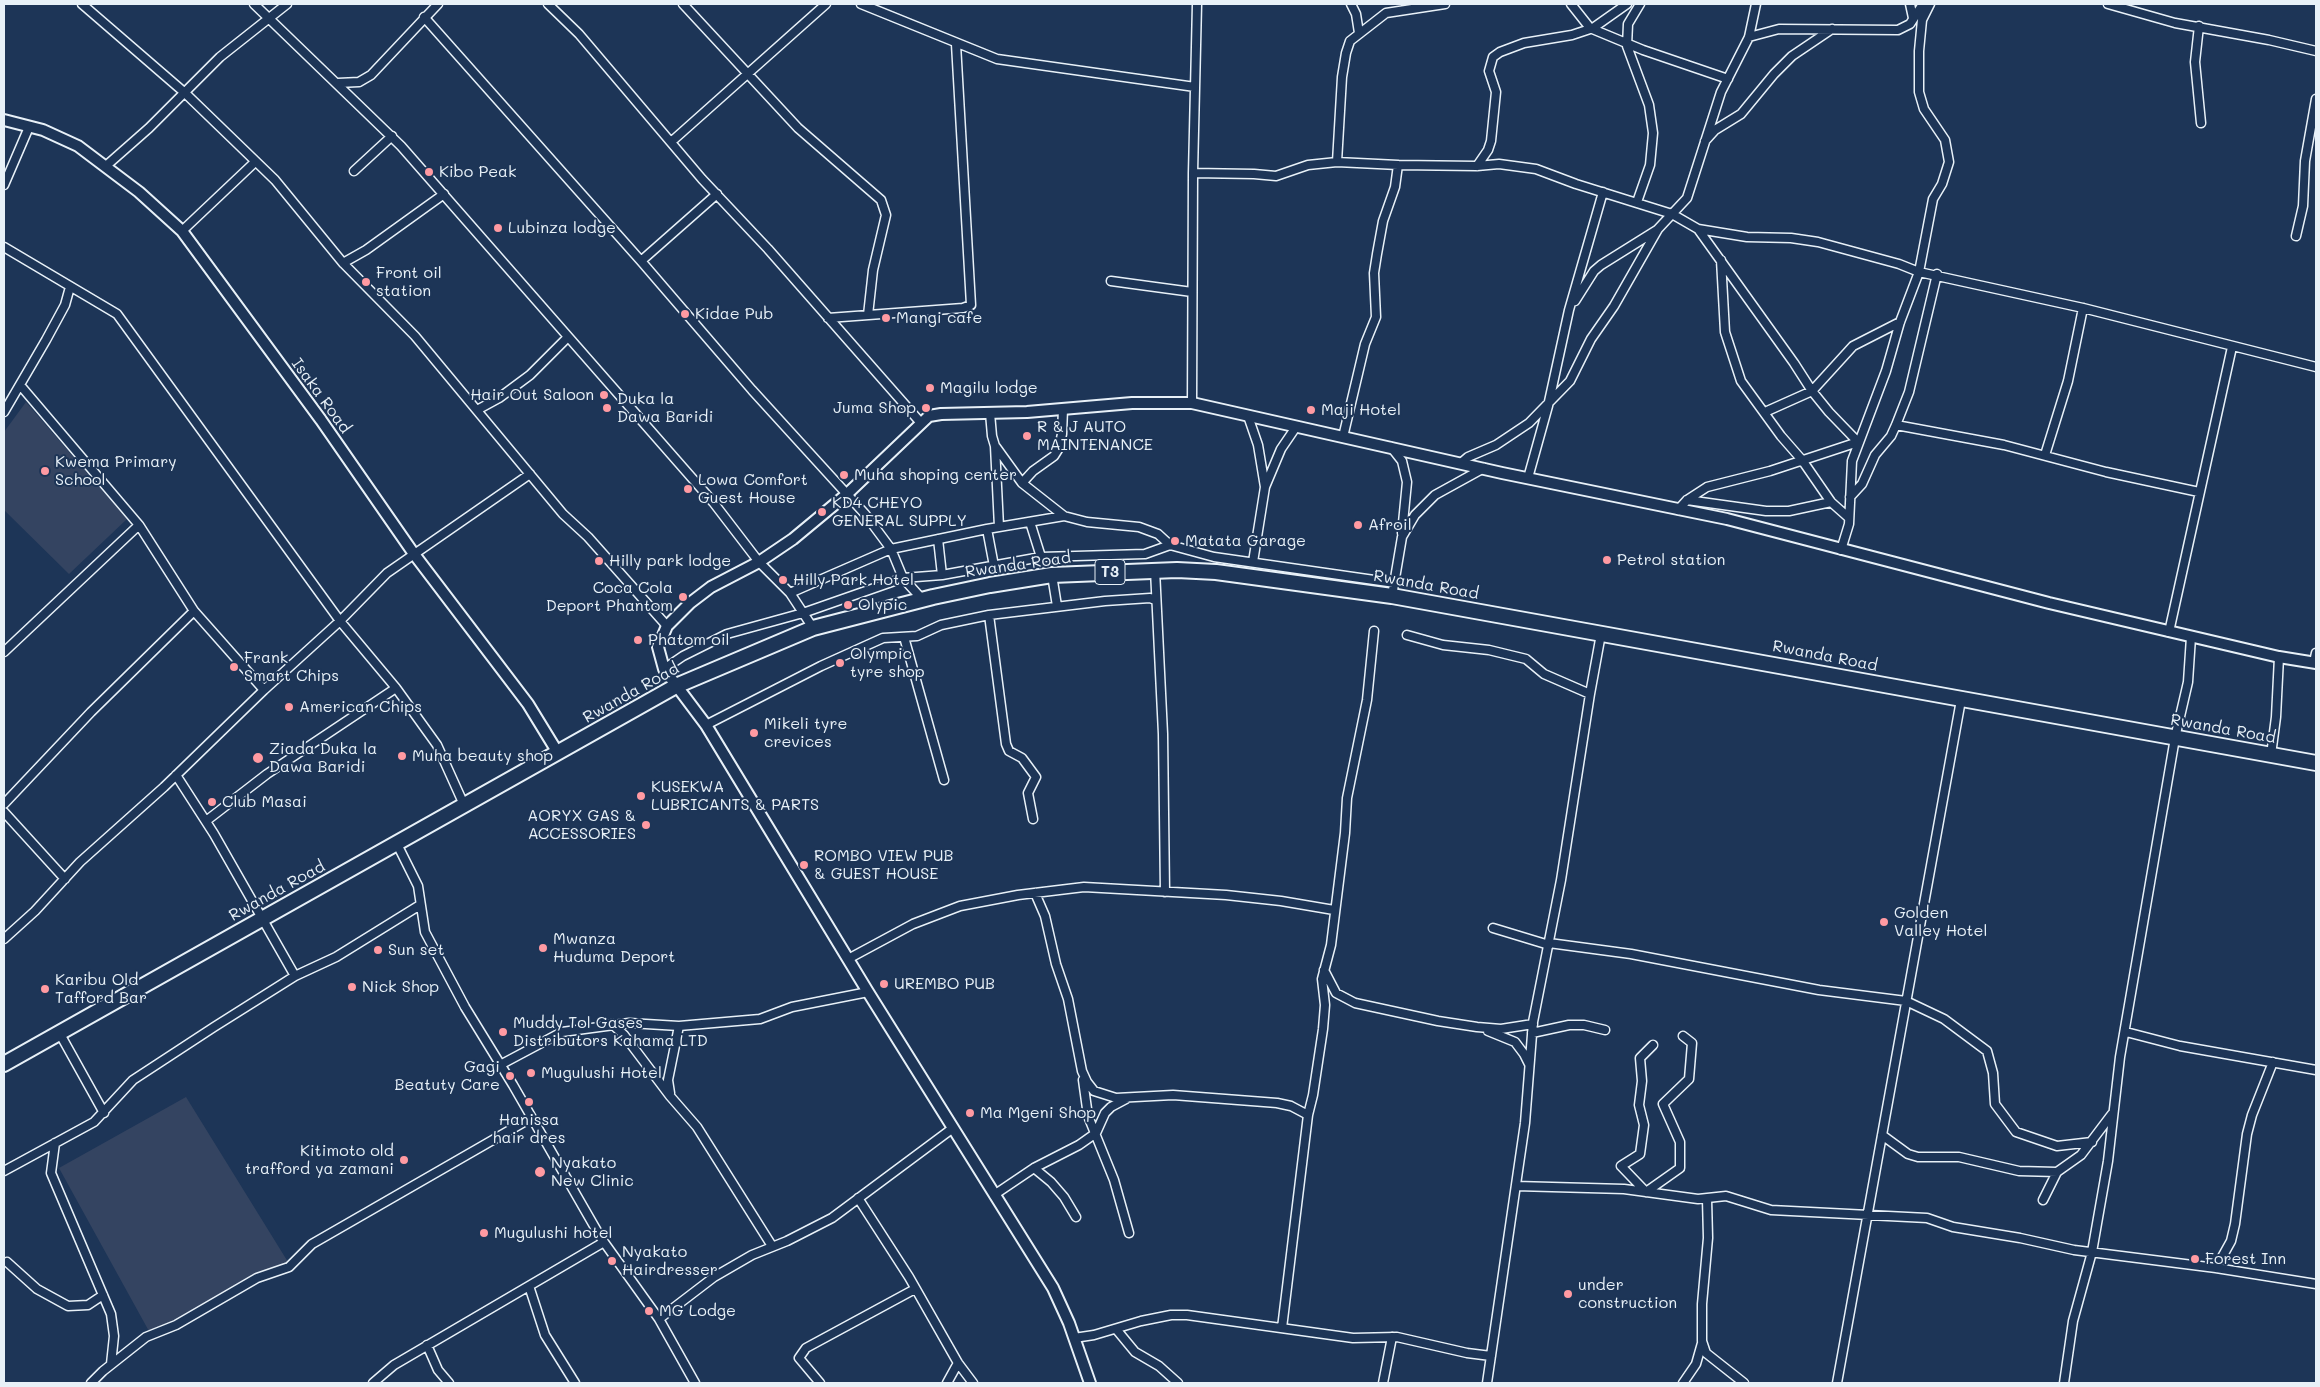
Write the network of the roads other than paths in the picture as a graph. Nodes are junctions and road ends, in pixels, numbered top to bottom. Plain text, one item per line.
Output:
1 (82, 4) edge
2 (254, 4) edge
3 (287, 4) edge
4 (438, 4) edge
5 (548, 4) edge
6 (683, 4) edge
7 (826, 4) edge
8 (861, 4) edge
9 (1197, 4) edge
10 (1351, 4) edge
11 (1445, 4) edge
12 (1571, 4) edge
13 (1627, 4) edge
14 (1640, 4) edge
15 (1756, 4) edge
16 (1910, 4) edge
17 (1923, 4) edge
18 (1930, 4) edge
19 (2108, 4) edge
20 (2130, 7) edge
21 (268, 17) junction
22 (424, 17) junction
23 (1913, 18) junction
24 (2199, 26) junction
25 (1590, 28) junction
26 (1833, 29) junction
27 (1358, 33) junction
28 (1749, 37) junction
29 (1627, 43) junction
30 (956, 44) junction
31 (2316, 51) edge
32 (747, 74) junction
33 (1728, 79) junction
34 (338, 83) junction
35 (1196, 88) junction
36 (185, 93) junction
37 (2316, 99) edge
38 (4, 120) edge
39 (2201, 123) dead end
40 (29, 127) junction
41 (392, 136) junction
42 (671, 142) junction
43 (1702, 144) junction
44 (255, 162) junction
45 (1337, 162) junction
46 (106, 165) junction
47 (1398, 165) junction
48 (1478, 166) junction
49 (354, 170) dead end
50 (1193, 173) junction
51 (4, 185) edge
52 (1603, 192) junction
53 (444, 194) junction
54 (717, 194) junction
55 (1637, 202) junction
56 (1672, 214) junction
57 (1658, 229) junction
58 (1698, 229) junction
59 (182, 232) junction
60 (2296, 236) dead end
61 (4, 247) edge
62 (1721, 260) junction
63 (641, 261) junction
64 (343, 263) junction
65 (1919, 272) junction
66 (1937, 274) junction
67 (1111, 281) dead end
68 (70, 287) junction
69 (1192, 292) junction
70 (2083, 308) junction
71 (1569, 310) junction
72 (868, 315) junction
73 (828, 318) junction
74 (1900, 322) junction
75 (568, 337) junction
76 (2232, 347) junction
77 (2316, 367) edge
78 (20, 385) junction
79 (1812, 391) junction
80 (1192, 403) junction
81 (1548, 406) junction
82 (477, 410) junction
83 (1063, 410) junction
84 (4, 412) edge
85 (1765, 412) junction
86 (990, 413) junction
87 (1248, 416) junction
88 (921, 423) junction
89 (1896, 425) junction
90 (1296, 427) junction
91 (1342, 437) junction
92 (1858, 442) junction
93 (995, 446) junction
94 (1391, 447) junction
95 (2044, 455) junction
96 (1802, 460) junction
97 (1461, 463) junction
98 (1484, 468) junction
99 (530, 474) junction
100 (1528, 478) junction
101 (1022, 483) junction
102 (1265, 486) junction
103 (2199, 492) junction
104 (846, 495) junction
105 (1850, 497) junction
106 (1687, 500) junction
107 (1831, 502) junction
108 (1678, 510) junction
109 (1064, 516) junction
110 (1849, 518) junction
111 (1030, 522) junction
112 (139, 525) junction
113 (999, 527) junction
114 (987, 529) junction
115 (1402, 537) junction
116 (938, 539) junction
117 (1170, 545) junction
118 (892, 549) junction
119 (1841, 550) junction
120 (414, 554) junction
121 (1041, 557) junction
122 (759, 562) junction
123 (1253, 562) junction
124 (994, 566) junction
125 (1155, 570) junction
126 (942, 575) junction
127 (1052, 575) junction
128 (903, 578) junction
129 (1393, 589) junction
130 (790, 593) junction
131 (922, 599) junction
132 (1155, 600) junction
133 (1057, 606) junction
134 (194, 611) junction
135 (803, 613) junction
136 (989, 615) junction
137 (340, 621) junction
138 (667, 626) junction
139 (814, 628) junction
140 (1374, 631) dead end
141 (2170, 632) junction
142 (1601, 634) junction
143 (1407, 635) dead end
144 (904, 637) junction
145 (2191, 637) junction
146 (4, 652) edge
147 (2279, 657) junction
148 (2316, 659) edge
149 (664, 669) junction
150 (676, 686) junction
151 (396, 688) junction
152 (264, 690) junction
153 (1590, 694) junction
154 (1961, 700) junction
155 (706, 724) junction
156 (2175, 738) junction
157 (558, 753) junction
158 (2271, 755) junction
159 (2316, 763) edge
160 (176, 775) junction
161 (944, 780) dead end
162 (4, 804) edge
163 (464, 807) junction
164 (4, 812) edge
165 (1033, 819) dead end
166 (206, 821) junction
167 (397, 844) junction
168 (64, 879) junction
169 (1165, 892) junction
170 (1035, 893) junction
171 (420, 905) junction
172 (1334, 910) junction
173 (263, 919) junction
174 (1493, 928) dead end
175 (4, 939) edge
176 (1549, 944) junction
177 (848, 958) junction
178 (1324, 970) junction
179 (296, 976) junction
180 (868, 992) junction
181 (1906, 1001) junction
182 (612, 1024) junction
183 (680, 1026) junction
184 (1476, 1027) junction
185 (1532, 1028) junction
186 (1605, 1030) dead end
187 (2126, 1032) junction
188 (60, 1034) junction
189 (1683, 1036) dead end
190 (1653, 1045) dead end
191 (2273, 1062) junction
192 (4, 1064) edge
193 (500, 1065) junction
194 (1529, 1065) junction
195 (2316, 1070) edge
196 (1082, 1072) junction
197 (670, 1096) junction
198 (1131, 1097) junction
199 (2114, 1110) junction
200 (104, 1113) junction
201 (1308, 1114) junction
202 (531, 1118) junction
203 (953, 1128) junction
204 (1096, 1133) junction
205 (1882, 1134) junction
206 (2092, 1142) junction
207 (55, 1143) junction
208 (1034, 1168) junction
209 (4, 1171) edge
210 (2057, 1172) junction
211 (1516, 1186) junction
212 (1646, 1192) junction
213 (994, 1196) junction
214 (858, 1198) junction
215 (1707, 1199) junction
216 (2043, 1200) dead end
217 (1868, 1215) junction
218 (1076, 1217) dead end
219 (1129, 1233) dead end
220 (604, 1242) junction
221 (772, 1246) junction
222 (2092, 1252) junction
223 (7, 1262) dead end
224 (2216, 1268) junction
225 (2316, 1284) edge
226 (529, 1286) junction
227 (915, 1290) junction
228 (103, 1295) junction
229 (659, 1319) junction
230 (1282, 1328) junction
231 (1116, 1329) junction
232 (1392, 1337) junction
233 (1074, 1338) junction
234 (1702, 1341) junction
235 (427, 1345) junction
236 (1492, 1356) junction
237 (958, 1363) junction
238 (111, 1364) junction
239 (91, 1383) edge
240 (373, 1383) edge
241 (449, 1383) edge
242 (575, 1383) edge
243 (695, 1383) edge
244 (820, 1383) edge
245 (947, 1383) edge
246 (973, 1383) edge
247 (1090, 1383) edge
248 (1178, 1383) edge
249 (1383, 1383) edge
250 (1487, 1383) edge
251 (1683, 1383) edge
252 (1744, 1383) edge
253 (1838, 1383) edge
254 (2064, 1383) edge

1 - 36 street
2 - 21 street
3 - 21 street
4 - 22 street
5 - 42 street
6 - 32 street
7 - 32 street
8 - 30 street
9 - 35 street
10 - 27 street
11 - 27 street
12 - 25 street
13 - 25 street
14 - 29 street
15 - 28 street
16 - 23 street
17 - 23 street
18 - 65 street
19 - 20 street
20 - 24 street
21 - 34 street
21 - 36 street
22 - 34 street
22 - 63 street
23 - 26 street
24 - 31 street
24 - 39 street
25 - 29 street
25 - 48 street
26 - 28 street
26 - 43 street
27 - 45 street
28 - 33 street
29 - 33 street
29 - 55 street
30 - 35 street
30 - 72 street
32 - 42 street
32 - 72 street
33 - 43 street
34 - 41 street
35 - 50 street
36 - 44 street
36 - 46 street
37 - 60 street
38 - 40 street, Isaka Road
40 - 46 street, Isaka Road
40 - 51 street
41 - 49 street
41 - 53 street
42 - 54 street
43 - 56 street
44 - 59 street
44 - 64 street
45 - 47 street
45 - 50 street
46 - 59 street, Isaka Road
47 - 48 street
47 - 91 street
48 - 52 street
50 - 69 street
52 - 55 street
52 - 71 street
53 - 64 street
53 - 75 street
54 - 63 street
54 - 73 street
55 - 56 street
56 - 57 street
56 - 58 street
57 - 71 street
57 - 81 street
58 - 62 street
58 - 65 street
59 - 120 street, Isaka Road
61 - 68 street
62 - 79 street
62 - 85 street
63 - 104 street
64 - 82 street
65 - 66 street
65 - 74 street
66 - 70 street
66 - 89 street
67 - 69 street
68 - 78 street
68 - 137 street
69 - 80 street
70 - 76 street
70 - 95 street
71 - 81 street
72 - 73 street
73 - 88 street
74 - 79 street
74 - 92 street
75 - 82 street
75 - 122 street
76 - 77 street
76 - 103 street
78 - 84 street
78 - 112 street
79 - 85 street
79 - 92 street
80 - 83 street
80 - 87 street
81 - 97 street
81 - 100 street
82 - 99 street
83 - 86 street
83 - 101 street
85 - 96 street
86 - 88 street
86 - 93 street
87 - 90 street
87 - 102 street
88 - 104 street
89 - 95 street
89 - 105 street
90 - 91 street
90 - 102 street
91 - 94 street
92 - 96 street
92 - 105 street
93 - 101 street
93 - 113 street
94 - 97 street
94 - 115 street
95 - 103 street
96 - 106 street
96 - 107 street
97 - 98 street
98 - 100 street
98 - 115 street
99 - 120 street
99 - 138 street
100 - 108 street
101 - 109 street
102 - 123 street
103 - 141 street
104 - 118 street
104 - 122 street
105 - 110 street
106 - 107 street
106 - 108 street
107 - 110 street
108 - 119 street
109 - 111 street
109 - 117 street
110 - 119 street
111 - 113 street
111 - 121 street
112 - 134 street
112 - 146 street
113 - 114 street
114 - 116 street
114 - 124 street
115 - 129 street
116 - 118 street
116 - 126 street
117 - 121 street
117 - 123 street
118 - 128 street
118 - 130 street
119 - 141 street
120 - 137 street
120 - 157 street, Isaka Road
121 - 124 street
122 - 130 street
122 - 138 street
123 - 129 street
124 - 126 street
125 - 127 highway, Rwanda Road / T3
125 - 129 highway, Rwanda Road / T3
125 - 132 street
126 - 128 street
127 - 131 highway, Rwanda Road / T3
127 - 133 street
128 - 131 street
128 - 135 street
129 - 142 highway, Rwanda Road / T3
130 - 135 street
131 - 139 highway, Rwanda Road / T3
132 - 133 street
132 - 169 street
133 - 136 street
134 - 152 street
134 - 162 street
135 - 139 street
135 - 149 street
136 - 144 street
136 - 165 street
137 - 151 street
137 - 152 street
138 - 149 street
139 - 150 highway, Rwanda Road / T3
140 - 172 street
141 - 145 street
142 - 153 street
142 - 154 highway, Rwanda Road / T3
143 - 153 street
144 - 155 street
144 - 161 street
145 - 147 street
145 - 156 street
147 - 148 street
147 - 158 street
149 - 150 street
150 - 155 street
150 - 157 highway, Rwanda Road / T3
151 - 163 street
151 - 166 street
152 - 160 street
153 - 176 street
154 - 156 highway, Rwanda Road / T3
154 - 181 street
155 - 177 street
156 - 158 highway, Rwanda Road / T3
156 - 187 street
157 - 163 highway, Rwanda Road / T3
158 - 159 highway, Rwanda Road / T3
160 - 166 street
160 - 168 street
163 - 167 highway, Rwanda Road / T3
164 - 168 street
166 - 173 street
167 - 171 street
167 - 173 highway, Rwanda Road / T3
168 - 175 street
169 - 170 street
169 - 172 street
170 - 177 street
170 - 196 street
171 - 179 street
171 - 193 street
172 - 178 street
173 - 179 street
173 - 188 highway, Rwanda Road / T3
174 - 176 street
176 - 181 street
176 - 185 street
177 - 180 street
178 - 184 street
178 - 201 street
179 - 200 street
180 - 183 street
180 - 203 street
181 - 205 street
181 - 206 street
182 - 183 street
182 - 193 street
182 - 197 street
183 - 197 street
184 - 185 street
184 - 194 street
185 - 186 street
185 - 194 street
187 - 191 street
187 - 199 street
188 - 192 highway, Rwanda Road / T3
188 - 200 street
189 - 212 street
190 - 212 street
191 - 195 street
191 - 224 street
193 - 202 street
194 - 211 street
196 - 198 street
196 - 204 street
197 - 221 street
198 - 201 street
198 - 204 street
199 - 206 street
199 - 222 street
200 - 207 street
201 - 230 street
202 - 220 street
202 - 238 street
203 - 213 street
203 - 214 street
204 - 208 street
204 - 219 street
205 - 210 street
205 - 217 street
206 - 210 street
207 - 209 street
207 - 228 street
208 - 213 street
208 - 218 street
210 - 216 street
211 - 212 street
211 - 236 street
212 - 215 street
213 - 233 street
214 - 221 street
214 - 227 street
215 - 217 street
215 - 234 street
217 - 222 street
217 - 253 street
220 - 226 street
220 - 229 street
221 - 229 street
222 - 224 street
222 - 254 street
223 - 228 street
224 - 225 street
226 - 235 street
226 - 242 street
227 - 237 street
227 - 244 street
228 - 238 street
229 - 243 street
230 - 231 street
230 - 232 street
231 - 233 street
231 - 248 street
232 - 236 street
232 - 249 street
233 - 247 street
234 - 251 street
234 - 252 street
235 - 240 street
235 - 241 street
236 - 250 street
237 - 245 street
237 - 246 street
238 - 239 street

